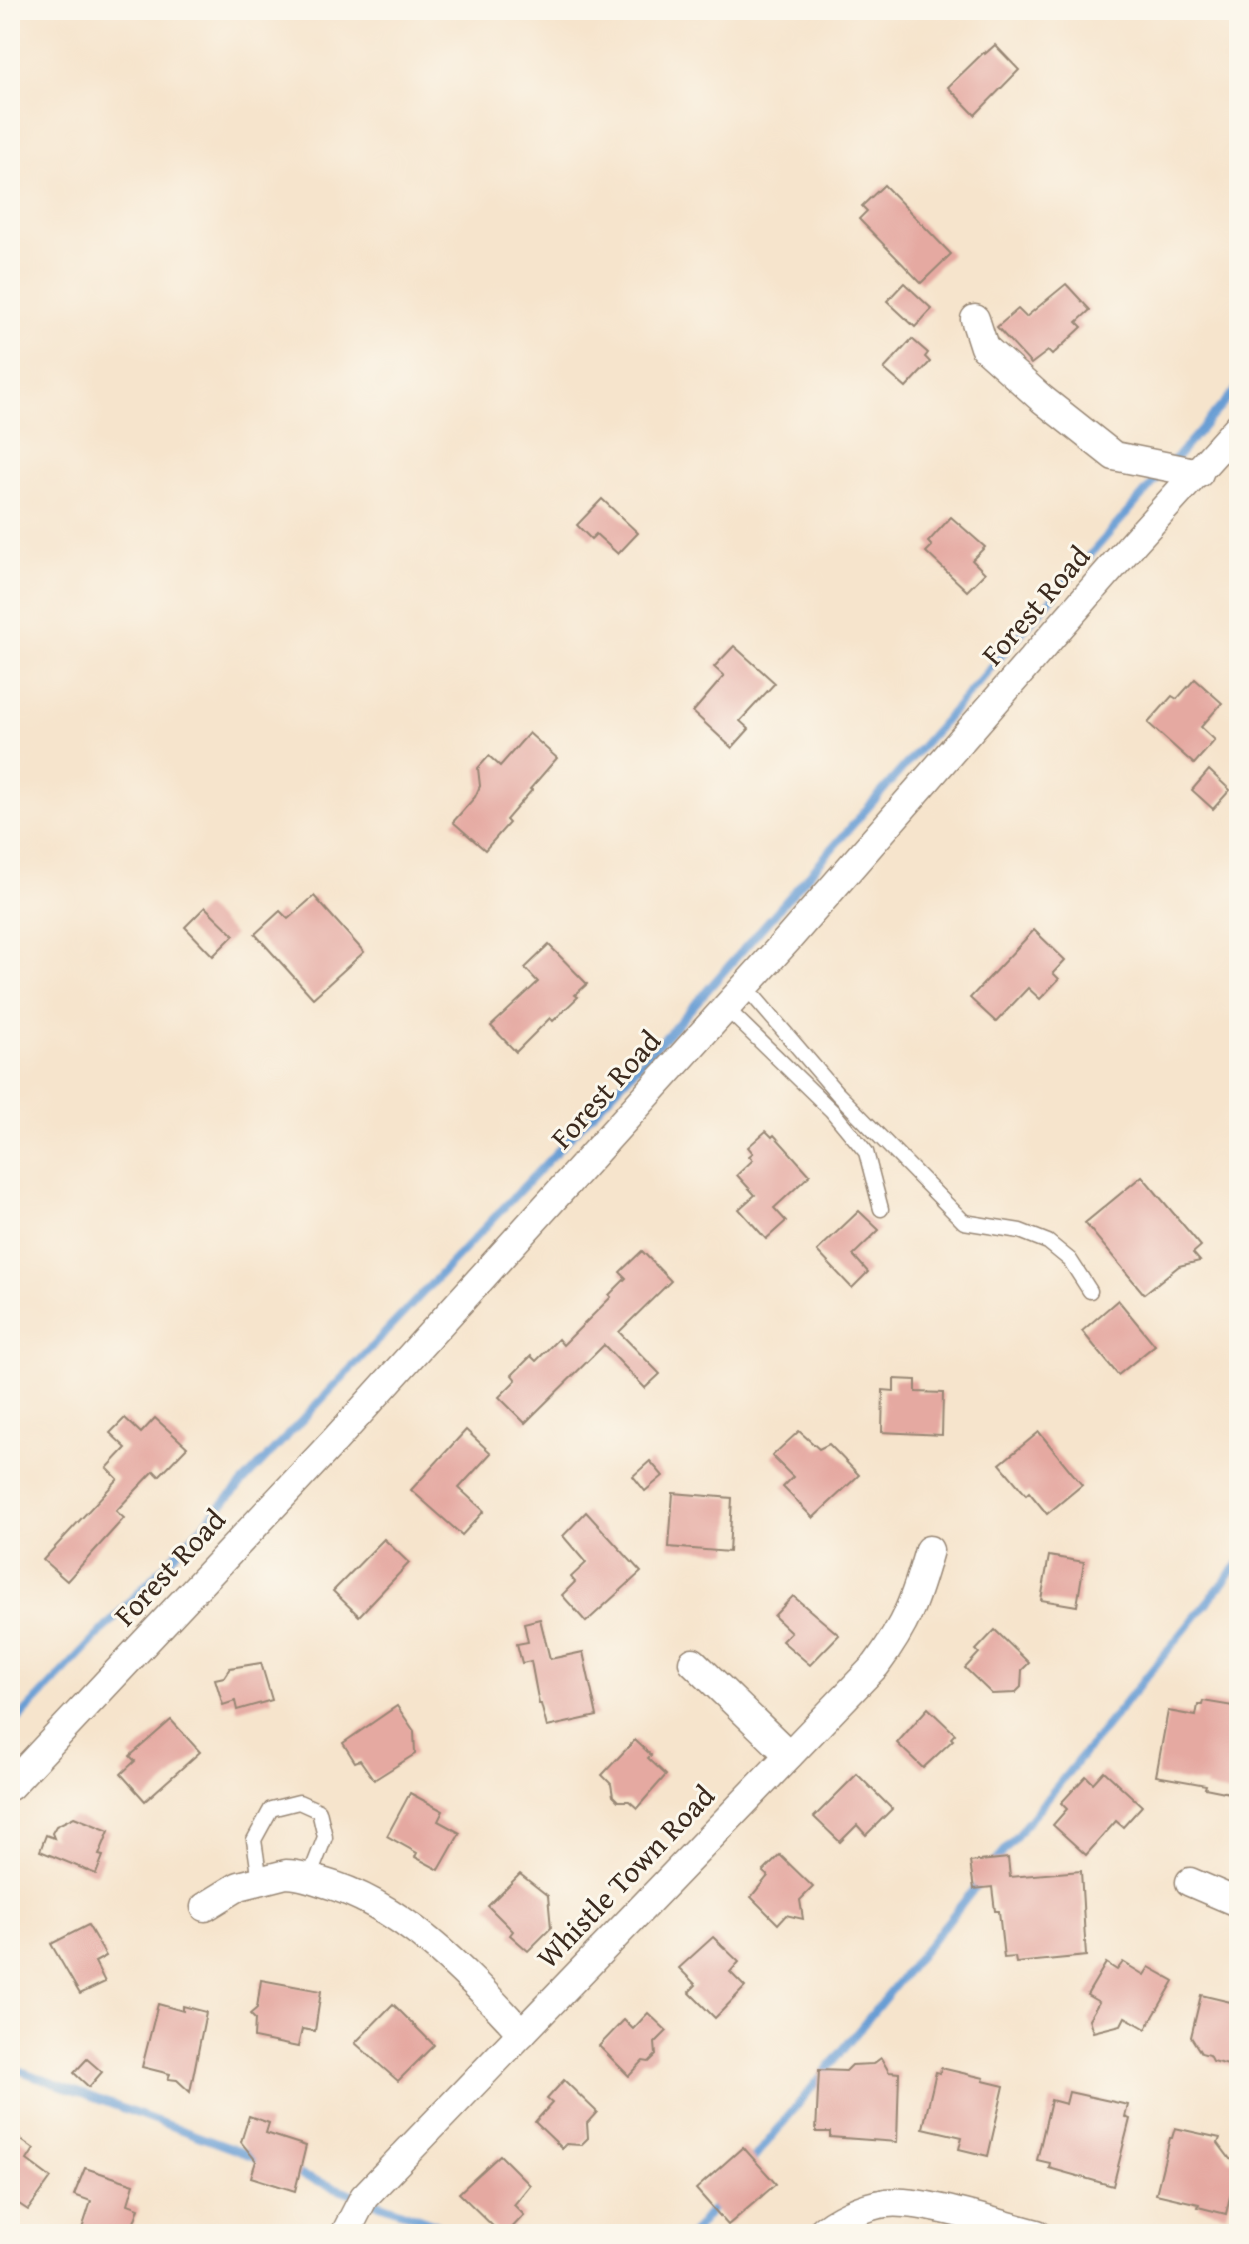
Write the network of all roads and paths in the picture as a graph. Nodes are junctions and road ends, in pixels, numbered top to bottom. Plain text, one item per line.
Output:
1 (975, 319) dead end
2 (1239, 426) edge
3 (1199, 473) junction
4 (745, 986) junction
5 (725, 1007) junction
6 (881, 1209) dead end
7 (1090, 1291) dead end
8 (929, 1550) dead end
9 (693, 1662) dead end
10 (789, 1755) junction
11 (10, 1786) edge
12 (309, 1878) junction
13 (260, 1881) junction
14 (1190, 1882) dead end
15 (1239, 1903) edge
16 (205, 1907) dead end
17 (522, 2033) junction
18 (345, 2234) edge
19 (819, 2234) edge
20 (1037, 2234) edge

1 - 3 street
2 - 3 street, Forest Road
3 - 4 street, Forest Road
4 - 5 street, Forest Road
4 - 7 lane
5 - 6 lane
5 - 11 street, Forest Road
8 - 10 street, Whistle Town Road
9 - 10 street
10 - 17 street, Whistle Town Road
12 - 13 street
12 - 13 lane
12 - 17 street
13 - 16 street
14 - 15 street
17 - 18 street, Whistle Town Road
19 - 20 street

